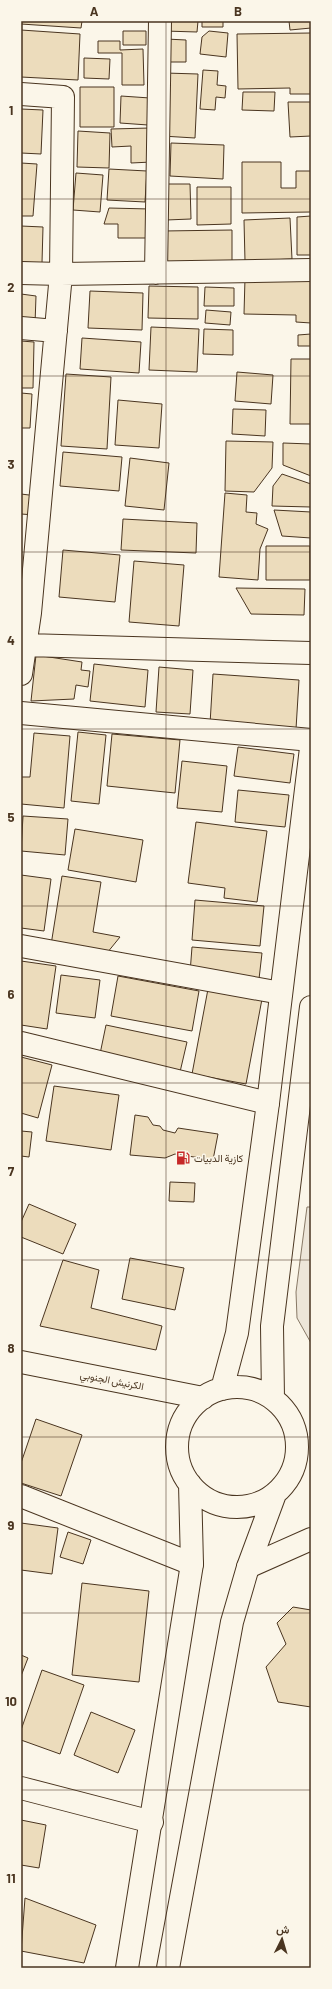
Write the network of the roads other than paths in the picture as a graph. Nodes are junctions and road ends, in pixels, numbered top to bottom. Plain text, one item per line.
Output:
1 (160, 21) edge
2 (21, 94) edge
3 (311, 270) edge
4 (21, 273) edge
5 (156, 273) junction
6 (61, 274) junction
7 (21, 328) edge
8 (56, 331) junction
9 (26, 612) edge
10 (26, 644) junction
11 (311, 653) edge
12 (21, 674) edge
13 (21, 713) edge
14 (311, 740) edge
15 (311, 748) edge
16 (21, 946) edge
17 (282, 993) junction
18 (311, 1007) edge
19 (21, 1043) edge
20 (268, 1103) junction
21 (305, 1112) edge
22 (21, 1362) edge
23 (213, 1393) junction
24 (274, 1399) junction
25 (301, 1423) edge
26 (190, 1484) junction
27 (275, 1494) junction
28 (21, 1496) edge
29 (311, 1539) edge
30 (192, 1564) junction
31 (248, 1567) junction
32 (21, 1788) edge
33 (152, 1822) junction
34 (128, 1968) edge
35 (168, 1968) edge

1 - 5 street
2 - 6 street
3 - 5 street
4 - 6 street
5 - 6 street
6 - 8 street
7 - 8 street
8 - 9 street
9 - 10 street
10 - 11 street
10 - 12 street
13 - 14 street
15 - 17 street
16 - 17 street
17 - 20 street
18 - 21 street
19 - 20 street
20 - 23 street
21 - 24 street
22 - 23 street, الكرنيش الجنوبي
23 - 24 street
23 - 26 street
24 - 25 street
25 - 27 street
26 - 27 street
26 - 30 street
27 - 31 street
28 - 30 street
29 - 31 street
30 - 33 street
31 - 35 street
32 - 33 street
33 - 34 street

